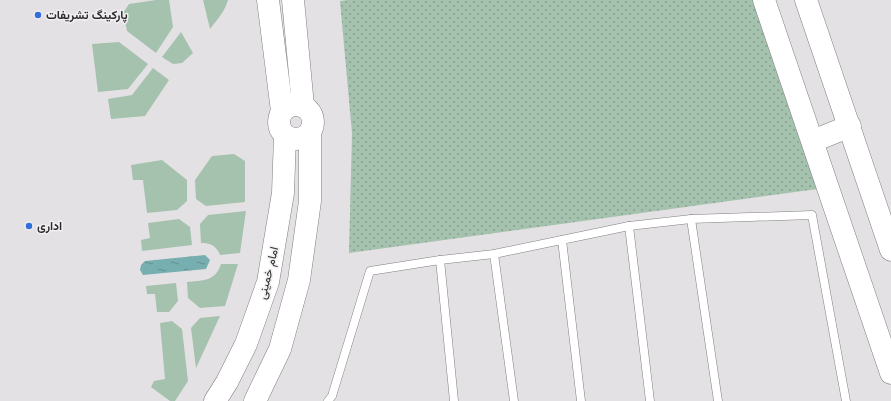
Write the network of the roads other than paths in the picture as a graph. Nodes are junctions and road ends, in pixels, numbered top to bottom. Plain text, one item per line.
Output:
1 (268, 0) edge
2 (293, 0) edge
3 (764, 0) edge
4 (806, 0) edge
5 (302, 106) junction
6 (282, 111) junction
7 (850, 126) junction
8 (310, 132) junction
9 (285, 136) junction
10 (813, 141) junction
11 (691, 219) junction
12 (629, 226) junction
13 (562, 240) junction
14 (891, 250) edge
15 (494, 254) junction
16 (440, 260) junction
17 (891, 373) edge
18 (331, 399) edge
19 (215, 401) edge
20 (255, 401) edge
21 (454, 401) edge
22 (514, 401) edge
23 (581, 401) edge
24 (650, 401) edge
25 (718, 401) edge
26 (846, 401) edge

1 - 6 street
2 - 5 street
3 - 10 street
4 - 7 street
5 - 6 street
5 - 8 street
6 - 9 street
7 - 10 street
7 - 14 street
8 - 9 street
8 - 20 street
9 - 19 street, امام خمینی
10 - 17 street
11 - 12 lane
11 - 25 lane
11 - 26 lane
12 - 13 lane
12 - 24 lane
13 - 15 lane
13 - 23 lane
15 - 16 lane
15 - 22 lane
16 - 18 lane
16 - 21 lane

